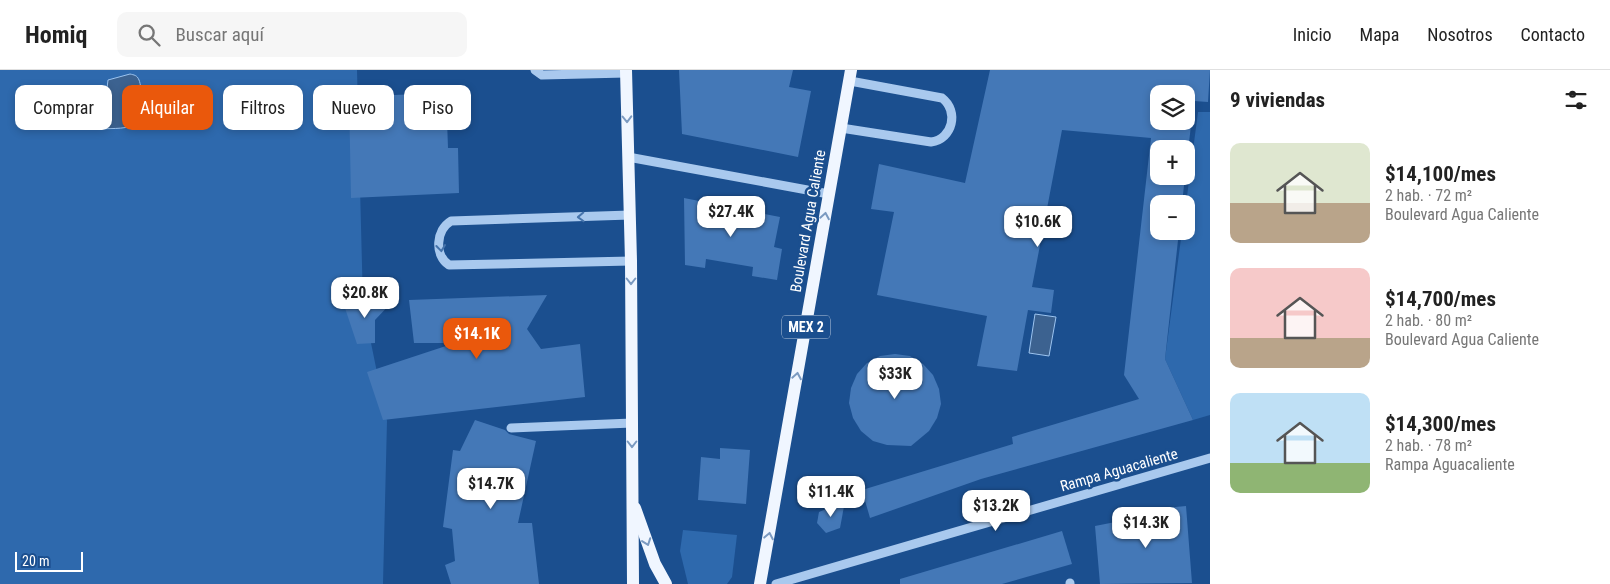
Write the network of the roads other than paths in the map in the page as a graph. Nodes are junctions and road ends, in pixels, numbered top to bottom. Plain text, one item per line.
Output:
1 (535, 70) edge
2 (626, 72) edge
3 (850, 75) edge
4 (841, 128) junction
5 (628, 157) junction
6 (829, 194) junction
7 (630, 215) junction
8 (631, 261) junction
9 (632, 423) junction
10 (510, 428) dead end
11 (1210, 458) edge
12 (632, 499) junction
13 (633, 584) edge
14 (666, 584) edge
15 (760, 584) edge
16 (776, 584) edge

1 - 2 street
2 -> 5 main road
3 - 4 main road, Boulevard Agua Caliente / MEX 2
3 - 4 street
4 - 6 main road, Boulevard Agua Caliente / MEX 2
5 - 6 street
5 - 7 main road
15 -> 6 main road, Boulevard Agua Caliente / MEX 2
7 - 8 main road
7 -> 8 street
8 -> 9 main road
9 - 10 street
9 -> 12 main road
11 - 16 street, Rampa Aguacaliente
12 - 13 main road
12 -> 14 main road

